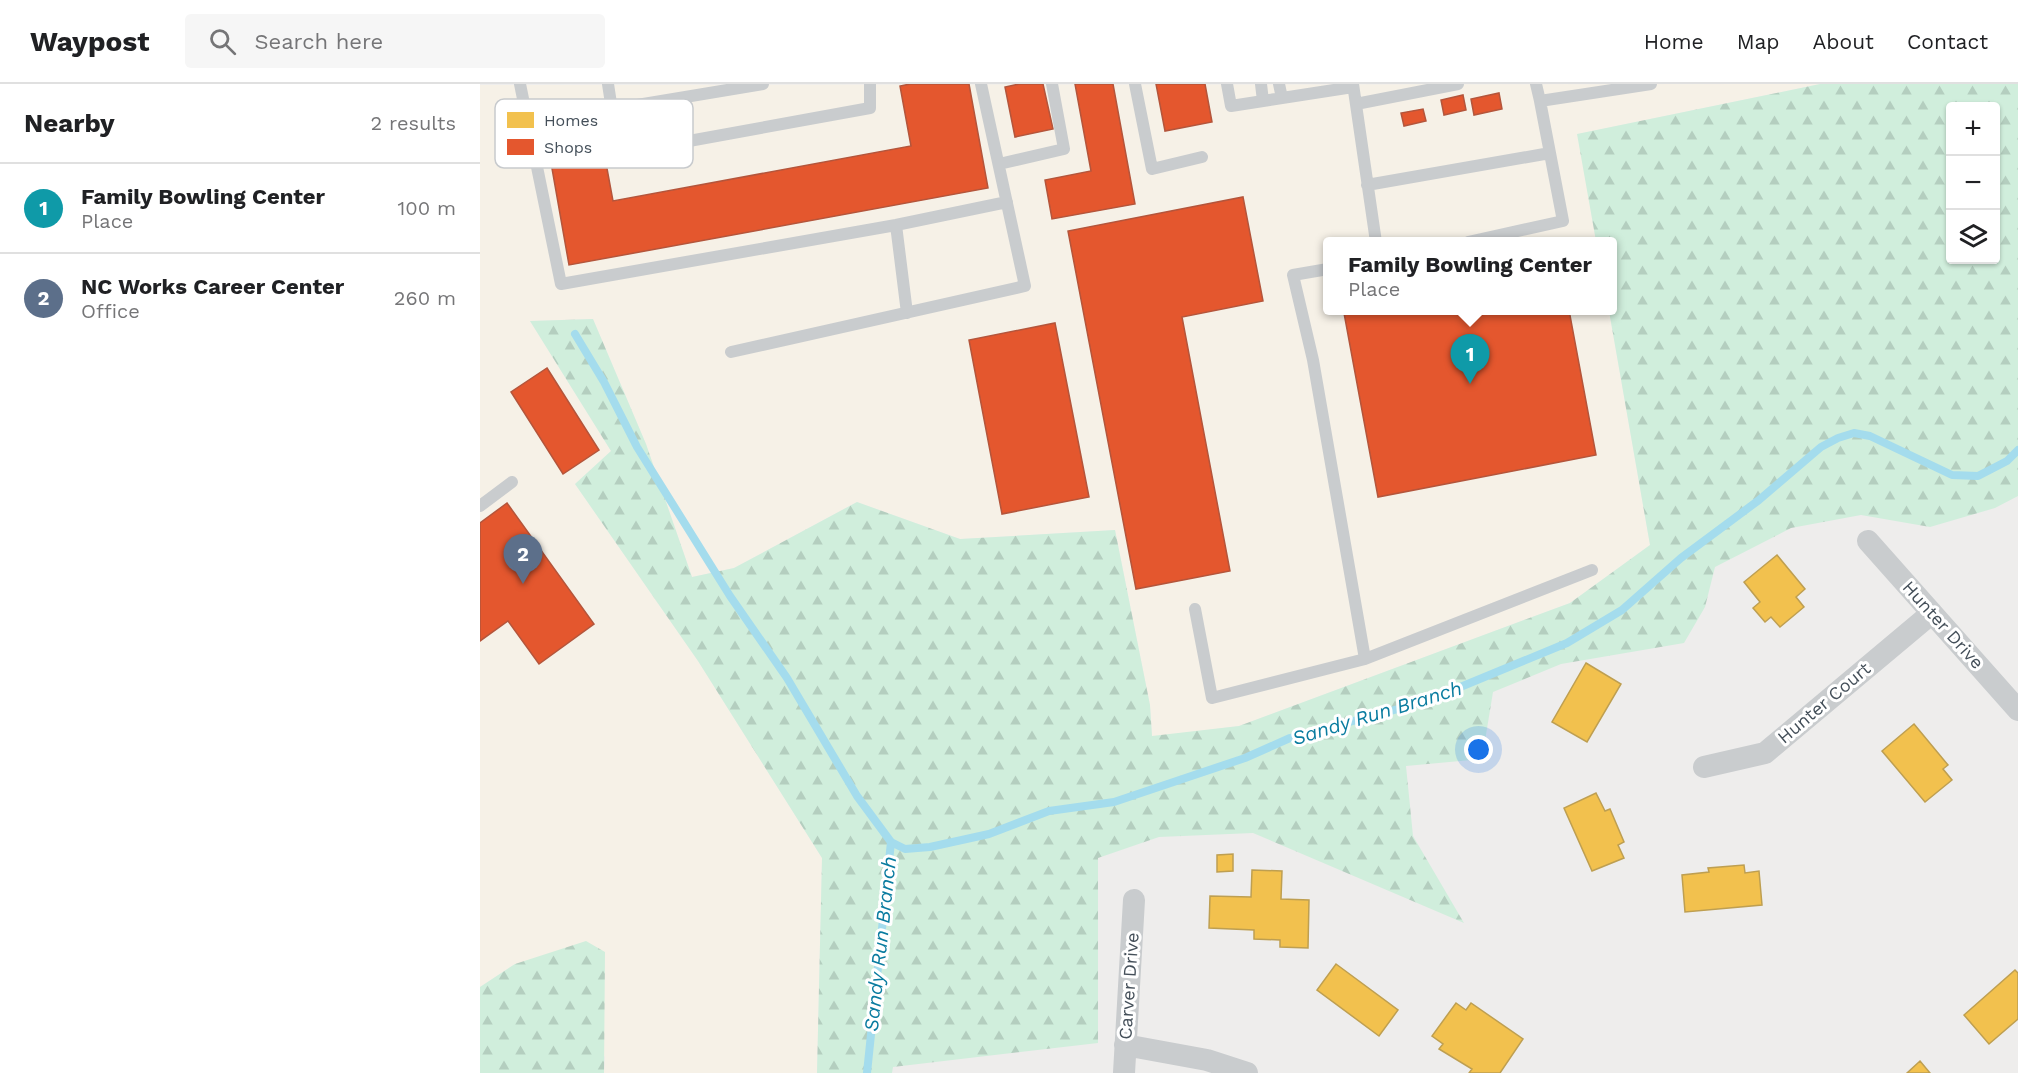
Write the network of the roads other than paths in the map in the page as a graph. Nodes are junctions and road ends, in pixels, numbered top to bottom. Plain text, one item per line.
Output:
1 (520, 84) edge
2 (608, 84) edge
3 (763, 84) edge
4 (870, 84) edge
5 (981, 84) edge
6 (1052, 84) edge
7 (1135, 84) edge
8 (1227, 84) edge
9 (1261, 84) edge
10 (1279, 84) edge
11 (1458, 84) edge
12 (1536, 84) edge
13 (1652, 84) edge
14 (1353, 85) edge
15 (1301, 89) edge
16 (1282, 98) junction
17 (523, 99) edge
18 (610, 99) edge
19 (678, 99) edge
20 (1540, 100) junction
21 (1263, 101) junction
22 (1356, 104) junction
23 (693, 140) edge
24 (1550, 153) junction
25 (1202, 157) dead end
26 (999, 164) junction
27 (538, 168) edge
28 (1366, 185) junction
29 (1007, 202) junction
30 (896, 225) junction
31 (1375, 237) edge
32 (1490, 237) edge
33 (1323, 270) edge
34 (907, 313) junction
35 (731, 352) dead end
36 (513, 482) dead end
37 (480, 506) edge
38 (1868, 541) dead end
39 (1592, 570) dead end
40 (1196, 609) dead end
41 (1932, 613) junction
42 (1365, 659) junction
43 (2018, 710) edge
44 (1704, 767) dead end
45 (1134, 900) dead end
46 (1125, 1046) junction
47 (1124, 1073) edge
48 (1247, 1073) edge

1 - 17 lane
2 - 18 lane
3 - 19 lane
4 - 23 lane
5 - 26 lane
6 - 26 lane
7 - 25 lane
8 - 21 lane
9 - 21 lane
10 - 16 lane
11 - 22 lane
12 - 20 lane
13 - 20 lane
14 - 15 lane
14 - 22 lane
15 - 16 lane
16 - 21 lane
20 - 24 lane
22 - 28 lane
24 - 28 lane
24 - 32 lane
26 - 29 lane
27 - 30 lane
28 - 31 lane
29 - 30 lane
29 - 34 lane
30 - 34 lane
33 - 42 lane
34 - 35 lane
36 - 37 lane
38 - 41 street, Hunter Drive
39 - 42 lane
40 - 42 lane
41 - 43 street, Hunter Drive
41 - 44 street, Hunter Court
45 - 46 street, Carver Drive
46 - 47 street, Carver Drive
46 - 48 street

